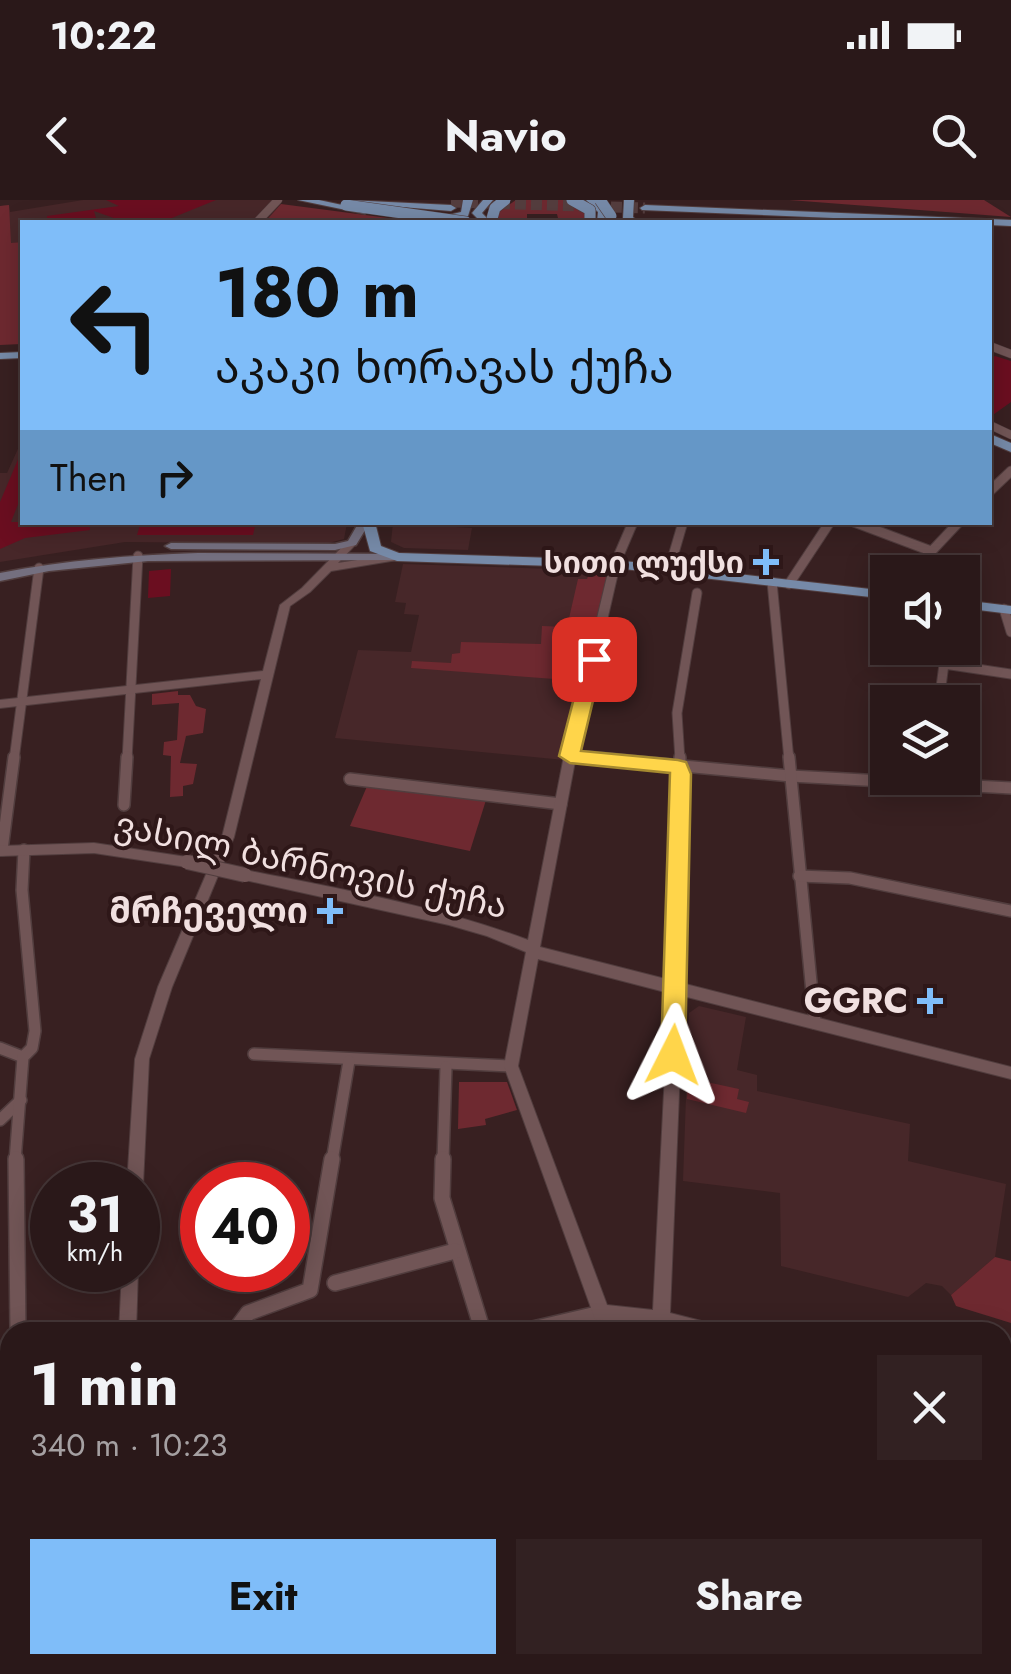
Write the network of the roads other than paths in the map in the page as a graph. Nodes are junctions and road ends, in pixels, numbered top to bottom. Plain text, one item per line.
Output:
1 (278, 200) edge
2 (304, 200) edge
3 (413, 200) edge
4 (468, 200) edge
5 (572, 200) edge
6 (591, 200) edge
7 (669, 200) edge
8 (718, 200) edge
9 (500, 201) edge
10 (349, 202) edge
11 (682, 202) edge
12 (451, 205) edge
13 (645, 207) edge
14 (825, 216) junction
15 (427, 218) junction
16 (930, 218) junction
17 (259, 220) edge
18 (436, 220) edge
19 (458, 220) edge
20 (486, 220) edge
21 (590, 220) edge
22 (608, 220) edge
23 (850, 220) edge
24 (886, 220) edge
25 (946, 220) edge
26 (1011, 471) edge
27 (992, 489) edge
28 (364, 525) edge
29 (367, 525) edge
30 (632, 525) edge
31 (682, 525) edge
32 (828, 525) edge
33 (862, 525) edge
34 (956, 525) edge
35 (352, 543) junction
36 (931, 551) junction
37 (927, 555) edge
38 (138, 556) junction
39 (337, 556) junction
40 (397, 557) junction
41 (615, 564) junction
42 (39, 568) junction
43 (0, 569) edge
44 (322, 570) junction
45 (669, 570) junction
46 (0, 577) edge
47 (772, 582) junction
48 (699, 584) junction
49 (789, 584) junction
50 (870, 594) edge
51 (980, 606) edge
52 (1007, 609) edge
53 (1011, 632) edge
54 (268, 674) junction
55 (1011, 674) edge
56 (941, 685) edge
57 (132, 686) junction
58 (22, 700) junction
59 (0, 704) edge
60 (570, 756) junction
61 (678, 767) junction
62 (791, 776) junction
63 (350, 780) dead end
64 (1011, 788) edge
65 (561, 804) junction
66 (124, 806) dead end
67 (24, 850) junction
68 (1, 851) edge
69 (800, 876) junction
70 (1011, 911) edge
71 (535, 948) junction
72 (676, 989) junction
73 (815, 1023) junction
74 (0, 1048) edge
75 (254, 1054) dead end
76 (23, 1057) junction
77 (349, 1061) junction
78 (446, 1066) junction
79 (511, 1066) junction
80 (1011, 1072) edge
81 (22, 1100) junction
82 (0, 1120) edge
83 (136, 1162) edge
84 (455, 1250) junction
85 (335, 1283) dead end
86 (129, 1292) edge
87 (602, 1313) junction
88 (661, 1319) junction
89 (18, 1322) edge
90 (127, 1322) edge
91 (241, 1322) edge
92 (480, 1322) edge
93 (563, 1322) edge
94 (606, 1322) edge
95 (673, 1322) edge

1 - 17 street
2 - 10 main road
2 - 15 main road
3 - 12 main road
4 - 15 main road
5 - 21 main road, bridge
6 - 22 main road
7 - 11 main road
8 - 16 main road
9 - 20 main road
10 - 12 main road
10 - 19 main road, bridge
11 - 13 main road
11 - 14 main road
13 - 14 main road
14 - 16 main road
14 - 23 main road
14 - 24 main road
15 - 18 main road
16 - 25 main road
26 - 27 street
28 - 35 main road
29 - 40 main road
30 - 41 street
31 - 45 street
32 - 49 street
33 - 36 street
34 - 36 street
35 - 39 street
35 - 43 main road
36 - 37 street
38 - 39 main road
38 - 42 main road
38 - 57 street
39 - 40 main road
39 - 44 street
40 - 41 main road
40 - 44 street
41 - 45 main road
41 - 60 street
42 - 46 main road
42 - 58 street
44 - 54 street
45 - 48 main road
47 - 48 main road
47 - 49 main road
47 - 62 street
48 - 61 street
49 - 50 main road
51 - 52 main road
52 - 53 street
54 - 57 street
54 - 83 street
55 - 56 street
57 - 58 street
57 - 66 street
58 - 59 street
58 - 68 street
60 - 61 street
60 - 65 street
61 - 62 street
61 - 72 street
62 - 64 street
62 - 69 street
63 - 65 street
65 - 71 street
67 - 68 street, ვასილ ბარნოვის ქუჩა
67 - 71 street, ვასილ ბარნოვის ქუჩა, bridge
67 - 76 street
69 - 70 street
69 - 73 street
71 - 72 street, ვასილ ბარნოვის ქუჩა
71 - 79 street
72 - 73 street, ვასილ ბარნოვის ქუჩა
72 - 88 street
73 - 80 street, ვასილ ბარნოვის ქუჩა
74 - 76 street
75 - 77 street
76 - 81 street
77 - 78 street
77 - 91 street
78 - 79 street
78 - 84 street
79 - 87 street
81 - 82 street
81 - 89 street
84 - 85 street
84 - 92 street
86 - 90 street
87 - 88 street
87 - 93 street
87 - 94 street
88 - 95 street

